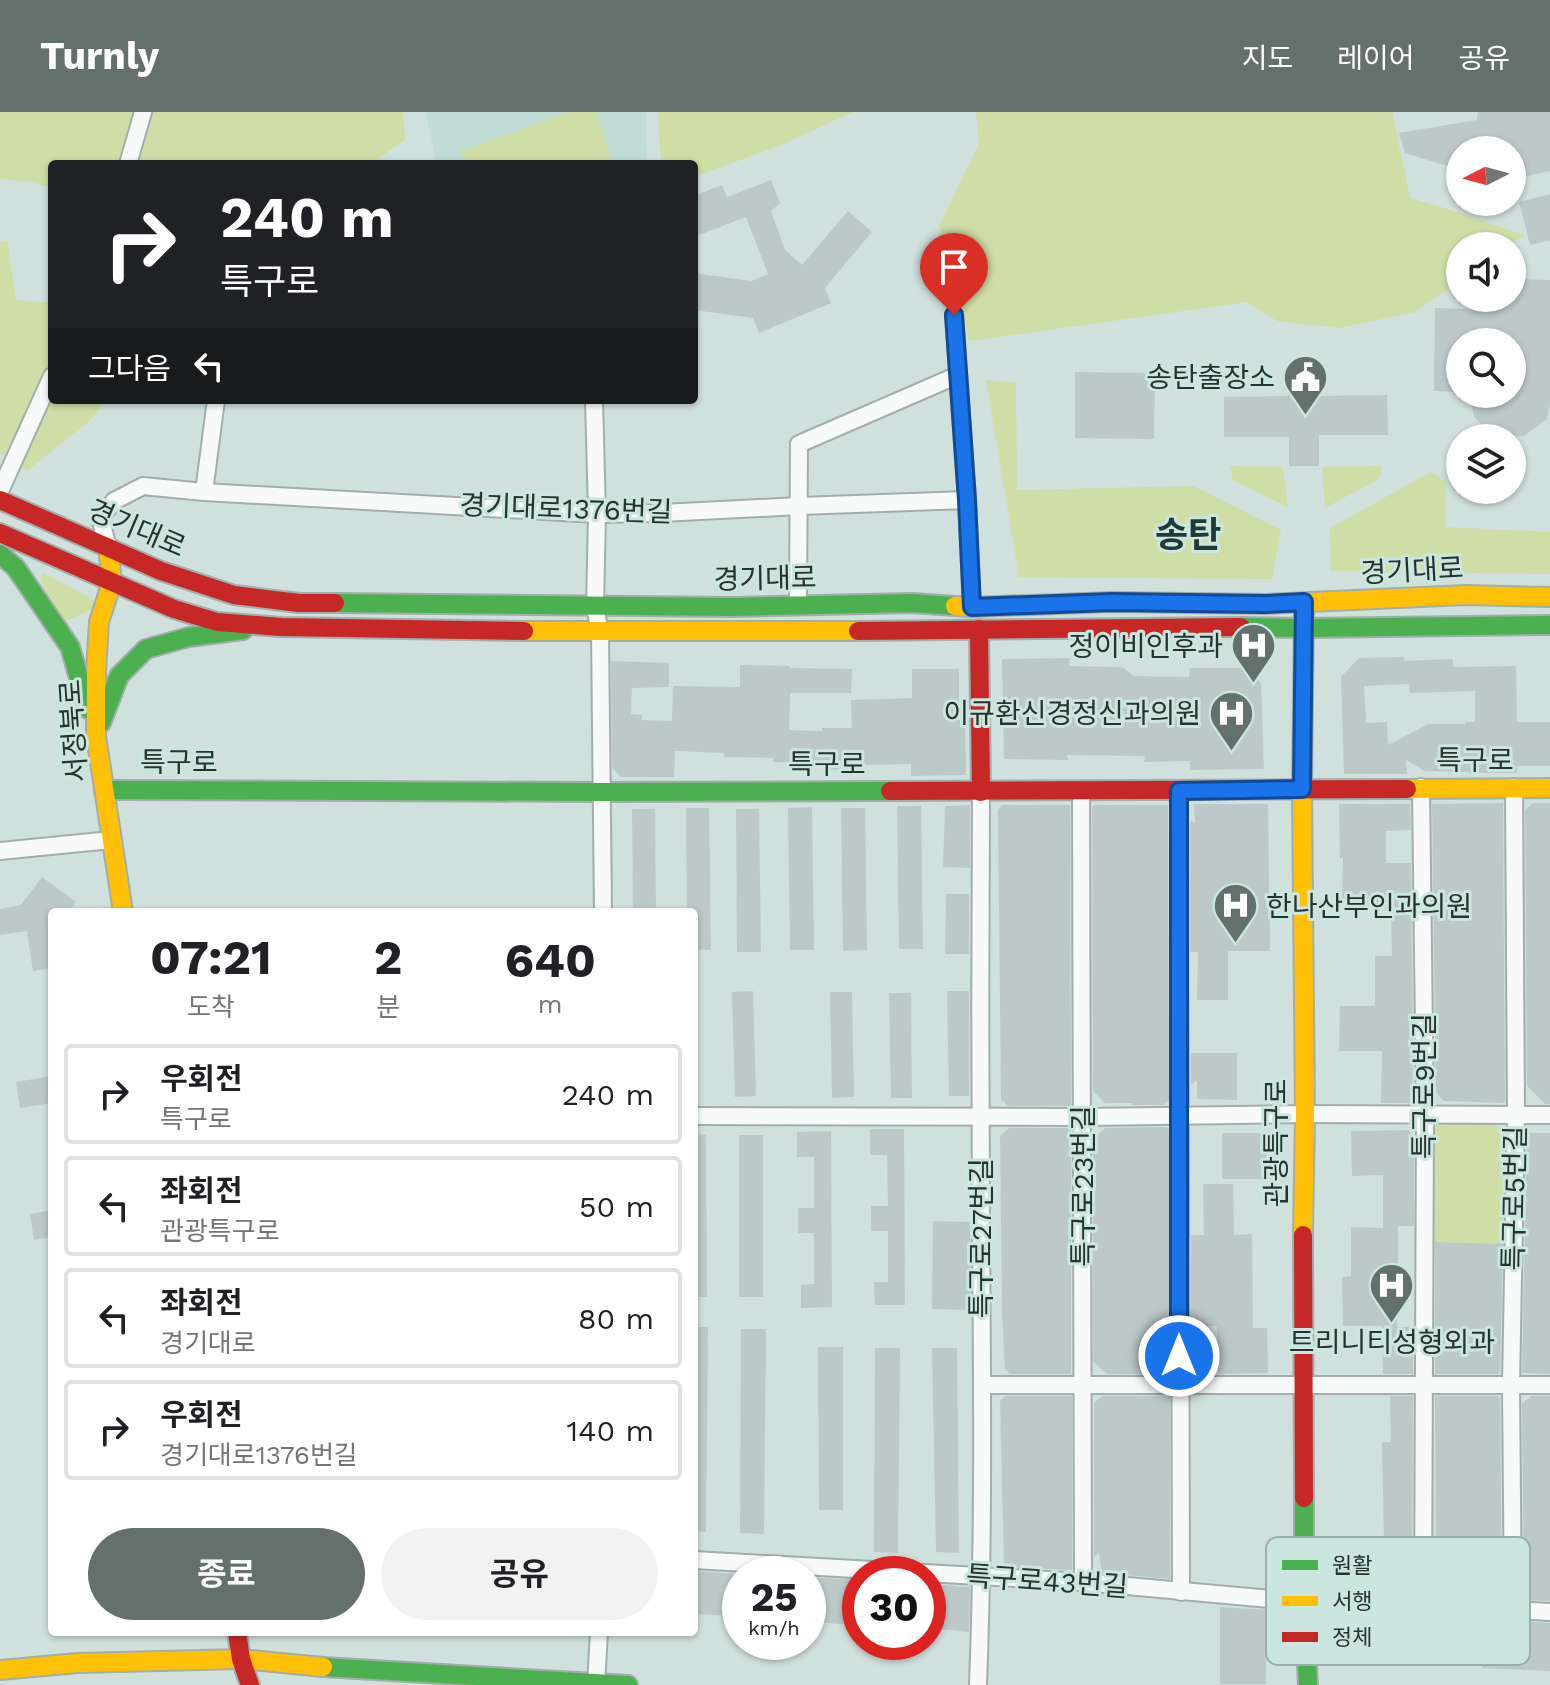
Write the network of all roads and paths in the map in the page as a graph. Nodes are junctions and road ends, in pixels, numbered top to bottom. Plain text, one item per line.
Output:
1 (143, 112) edge
2 (129, 160) edge
3 (954, 315) dead end
4 (958, 375) junction
5 (48, 385) edge
6 (215, 404) edge
7 (594, 404) edge
8 (0, 491) edge
9 (204, 492) junction
10 (0, 500) edge
11 (967, 500) junction
12 (799, 506) junction
13 (597, 514) junction
14 (0, 533) edge
15 (108, 547) junction
16 (0, 554) edge
17 (8, 570) edge
18 (112, 582) junction
19 (1550, 597) edge
20 (1304, 602) junction
21 (798, 605) junction
22 (595, 607) junction
23 (972, 607) junction
24 (254, 625) junction
25 (1550, 625) edge
26 (1304, 628) junction
27 (979, 629) junction
28 (600, 632) junction
29 (96, 736) junction
30 (1421, 787) junction
31 (1514, 787) junction
32 (1550, 788) edge
33 (1302, 789) junction
34 (104, 790) junction
35 (1081, 790) junction
36 (1179, 791) junction
37 (602, 792) junction
38 (981, 792) junction
39 (111, 840) junction
40 (0, 851) edge
41 (122, 908) edge
42 (603, 908) edge
43 (1305, 1114) junction
44 (1516, 1114) junction
45 (1425, 1115) junction
46 (1550, 1115) edge
47 (698, 1116) edge
48 (981, 1116) junction
49 (1178, 1116) junction
50 (1083, 1117) junction
51 (1082, 1384) junction
52 (1423, 1384) junction
53 (983, 1385) junction
54 (1304, 1385) junction
55 (1511, 1385) junction
56 (1550, 1385) edge
57 (1179, 1386) junction
58 (1304, 1537) edge
59 (1423, 1537) edge
60 (1512, 1537) edge
61 (698, 1560) edge
62 (982, 1576) junction
63 (1083, 1582) junction
64 (1181, 1592) junction
65 (1266, 1599) edge
66 (1530, 1610) edge
67 (1550, 1612) edge
68 (238, 1636) edge
69 (599, 1636) edge
70 (241, 1659) junction
71 (1307, 1665) edge
72 (347, 1669) junction
73 (0, 1670) edge
74 (299, 1681) dead end
75 (596, 1684) edge
76 (250, 1685) edge
77 (628, 1685) edge
78 (978, 1685) edge
79 (1308, 1685) edge

1 - 2 street
3 - 4 street
4 - 11 street
4 - 12 street
5 - 8 street
6 - 9 street
7 - 13 street
9 - 13 street, 경기대로1376번길
9 - 15 street, 경기대로1376번길
10 - 15 main road, 경기대로
11 - 12 street, 경기대로1376번길
11 - 23 street
12 - 13 street, 경기대로1376번길
12 - 21 street
13 - 22 street
14 - 18 main road, 경기대로
15 - 18 main road, 서정북로
15 - 22 main road, 경기대로
16 - 17 main road
17 - 29 main road
18 - 24 main road, 경기대로
18 - 29 main road, 서정북로
19 - 20 main road, 경기대로
20 - 23 main road, 경기대로
20 - 26 main road, 관광특구로
21 - 22 main road, 경기대로
21 - 23 main road, 경기대로
22 - 28 street
24 - 28 main road, 경기대로
24 - 29 main road
25 - 26 main road, 경기대로
26 - 27 main road, 경기대로
26 - 33 main road, 관광특구로
27 - 28 main road, 경기대로
27 - 38 main road
28 - 37 street
29 - 34 main road, 서정북로
30 - 31 main road, 특구로
30 - 33 main road, 특구로
30 - 45 street, 특구로9번길
31 - 32 main road, 특구로
31 - 44 street, 특구로5번길
33 - 36 main road, 특구로
33 - 43 main road, 관광특구로
34 - 37 main road, 특구로
34 - 39 main road, 서정북로
35 - 36 main road, 특구로
35 - 38 main road, 특구로
35 - 50 street, 특구로23번길
36 - 49 street
37 - 38 main road, 특구로
37 - 42 street
38 - 48 street, 특구로27번길
39 - 40 street
39 - 41 main road, 서정북로
43 - 45 street
43 - 49 street
43 - 54 main road, 관광특구로
44 - 45 street
44 - 46 street
44 - 55 street, 특구로5번길
45 - 52 street, 특구로9번길
47 - 48 street
48 - 50 street
48 - 53 street, 특구로27번길
49 - 50 street
49 - 57 street
50 - 51 street, 특구로23번길
51 - 53 street
51 - 57 street
51 - 63 street, 특구로23번길
52 - 54 street
52 - 55 street
52 - 59 street, 특구로9번길
53 - 62 street, 특구로27번길
54 - 57 street
54 - 58 main road, 관광특구로
55 - 56 street
55 - 60 street, 특구로5번길
57 - 64 street
61 - 62 street, 특구로43번길
62 - 63 street, 특구로43번길
62 - 78 street, 특구로27번길
63 - 64 street, 특구로43번길
64 - 65 street, 특구로43번길
66 - 67 street
68 - 70 main road
69 - 75 street
70 - 72 main road
70 - 73 main road
70 - 76 main road
71 - 79 main road, 관광특구로
72 - 74 main road
72 - 75 main road
75 - 77 main road

